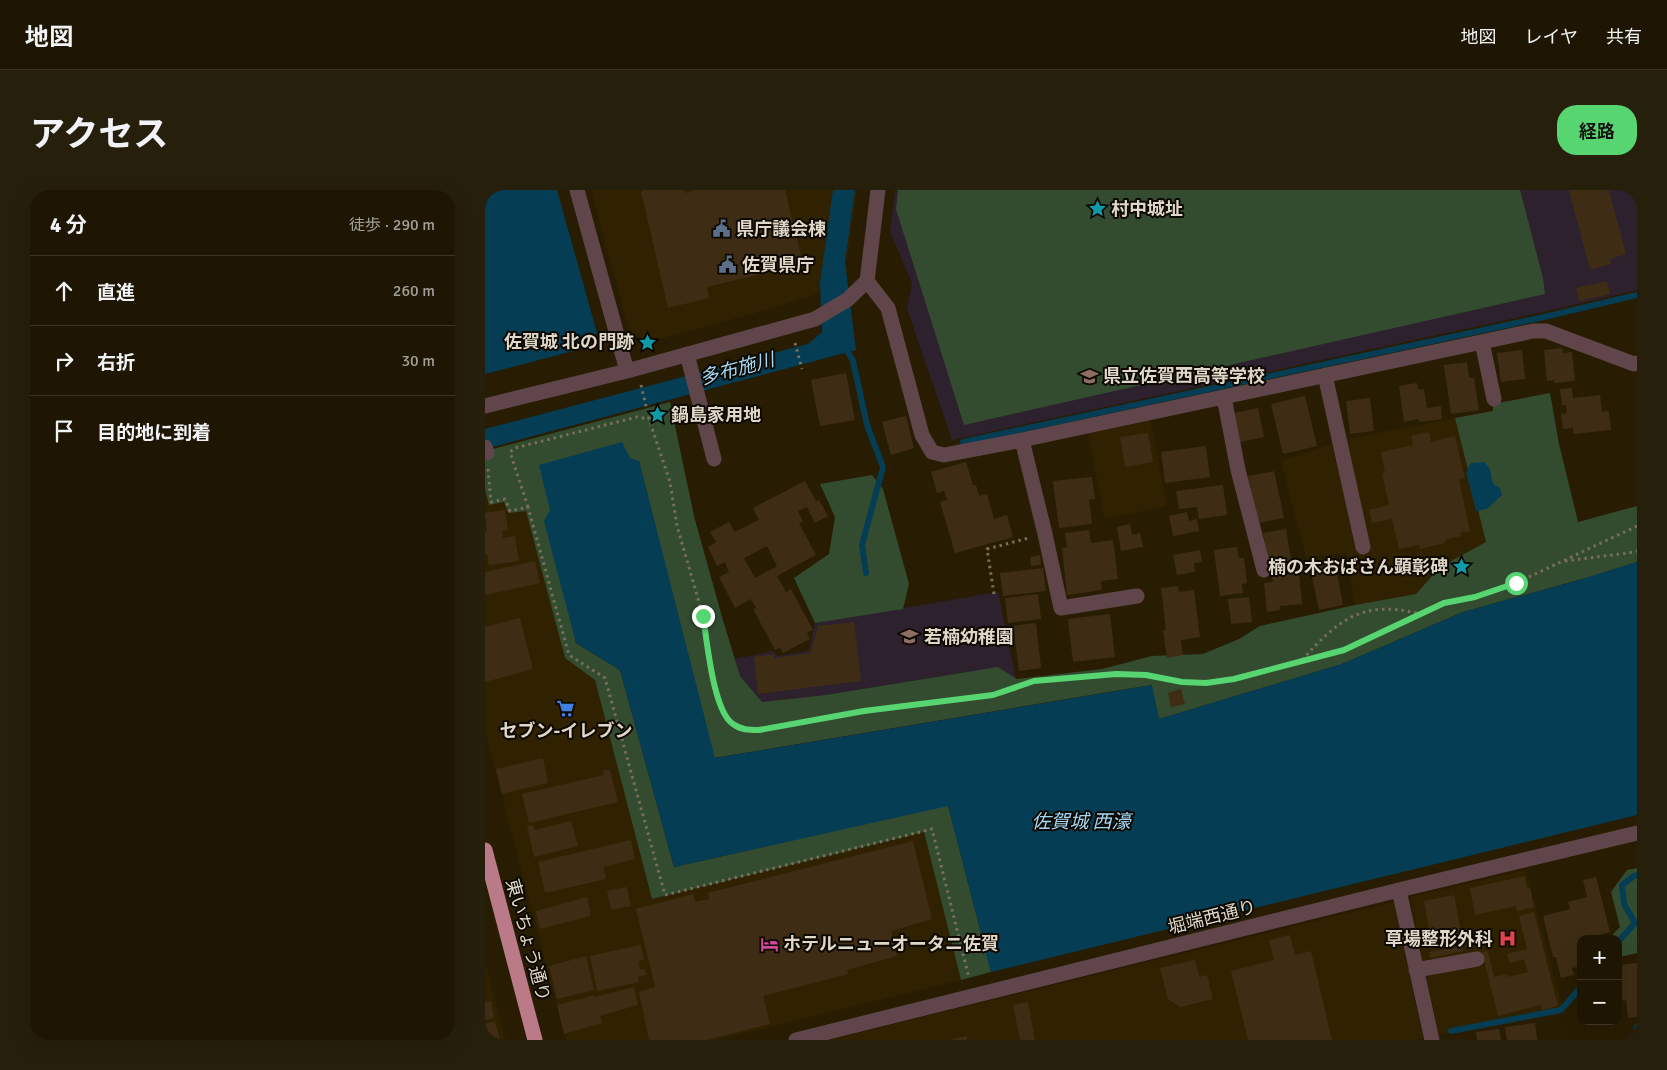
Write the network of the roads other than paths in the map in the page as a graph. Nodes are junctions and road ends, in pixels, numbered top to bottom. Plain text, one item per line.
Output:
1 (577, 190) edge
2 (878, 190) edge
3 (867, 281) junction
4 (1482, 342) junction
5 (688, 361) junction
6 (1637, 363) edge
7 (633, 374) junction
8 (1325, 375) junction
9 (1224, 397) junction
10 (1494, 399) dead end
11 (485, 406) edge
12 (1022, 440) junction
13 (714, 458) dead end
14 (1363, 546) dead end
15 (1263, 570) dead end
16 (1137, 596) dead end
17 (1637, 833) edge
18 (485, 850) edge
19 (1399, 890) junction
20 (491, 897) edge
21 (1477, 959) dead end
22 (1416, 970) junction
23 (812, 1038) edge
24 (535, 1040) edge
25 (796, 1040) edge
26 (1432, 1040) edge

1 - 7 street
2 - 3 street
3 - 5 street
3 - 12 street
4 - 6 street
4 - 8 street
4 - 10 street
5 - 7 street
5 - 13 street
7 - 11 street
8 - 9 street
8 - 14 street
9 - 12 street
9 - 15 street
12 - 16 street
17 - 19 street, 堀端西通り
18 - 20 highway, 東いちょう通り
19 - 22 street
19 - 23 street, 堀端西通り
20 - 24 highway, 東いちょう通り
21 - 22 street
22 - 26 street
23 - 25 street, 堀端西通り

